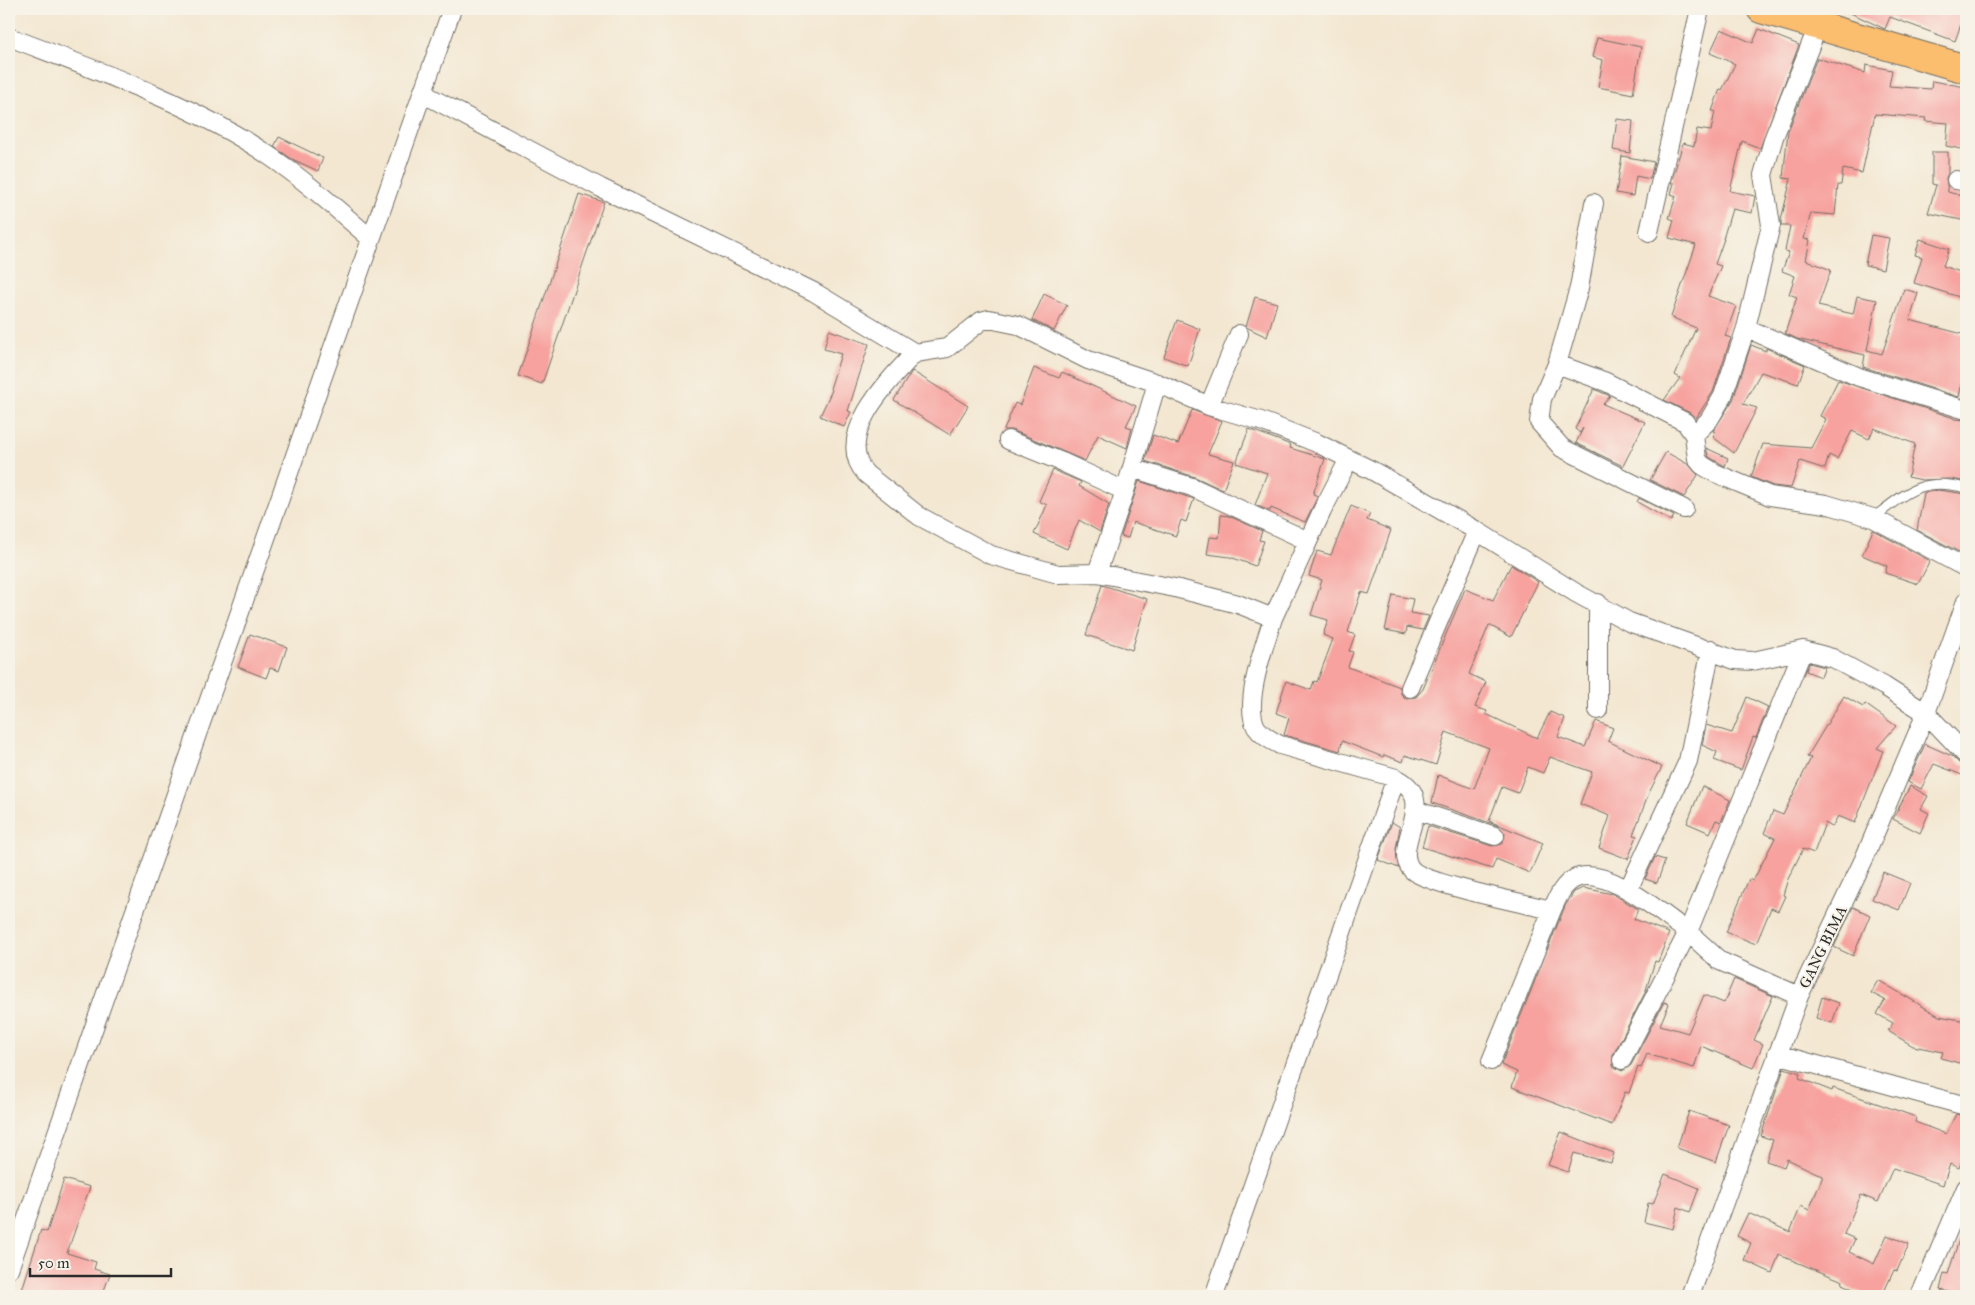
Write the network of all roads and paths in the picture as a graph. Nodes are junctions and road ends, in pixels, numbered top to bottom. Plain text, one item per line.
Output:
1 (452, 9) edge
2 (1700, 9) edge
3 (1761, 9) edge
4 (1818, 26) junction
5 (9, 37) edge
6 (1966, 69) edge
7 (422, 93) junction
8 (1594, 203) dead end
9 (1649, 232) dead end
10 (371, 239) junction
11 (1746, 328) junction
12 (1239, 334) dead end
13 (915, 353) junction
14 (1557, 364) junction
15 (1157, 383) junction
16 (1209, 406) junction
17 (1966, 410) edge
18 (1694, 435) junction
19 (1008, 440) dead end
20 (1349, 459) junction
21 (1132, 468) junction
22 (1966, 488) edge
23 (1125, 491) junction
24 (1684, 509) dead end
25 (1873, 518) junction
26 (1476, 531) junction
27 (1308, 541) junction
28 (1966, 568) edge
29 (1097, 574) junction
30 (1966, 601) edge
31 (1598, 604) junction
32 (1273, 618) junction
33 (1711, 649) junction
34 (1803, 650) junction
35 (1410, 688) dead end
36 (1598, 710) dead end
37 (1926, 713) junction
38 (1966, 755) edge
39 (1396, 778) junction
40 (1415, 810) junction
41 (1495, 836) dead end
42 (1628, 890) junction
43 (1552, 910) junction
44 (1688, 932) junction
45 (1799, 996) junction
46 (1777, 1054) junction
47 (1622, 1060) dead end
48 (1491, 1061) dead end
49 (1966, 1106) edge
50 (1966, 1188) edge
51 (9, 1269) edge
52 (1214, 1296) edge
53 (1690, 1296) edge
54 (1920, 1296) edge

1 - 7 street
2 - 9 street
3 - 4 main road
4 - 6 main road
4 - 11 street
5 - 10 street
7 - 10 street
7 - 13 street
8 - 14 street
10 - 51 street
11 - 17 street
11 - 18 street
12 - 16 street
13 - 15 street
13 - 29 street
14 - 18 street
14 - 24 street
15 - 16 street
15 - 21 street
16 - 20 street
18 - 25 street
19 - 23 street
20 - 26 street
20 - 27 street
21 - 23 street
21 - 27 street
22 - 25 lane
23 - 29 street
25 - 28 street
26 - 31 street
26 - 35 street
27 - 32 street
29 - 32 street
30 - 37 street, GANG BIMA
31 - 33 street
31 - 36 street
32 - 39 street
33 - 34 street
33 - 42 street
34 - 37 street
34 - 44 street
37 - 38 street
37 - 45 street, GANG BIMA
39 - 40 street
39 - 52 street
40 - 41 street
40 - 43 street
42 - 43 street
42 - 44 street
43 - 48 street
44 - 45 street
44 - 47 street
45 - 46 street, GANG BIMA
46 - 49 street
46 - 53 street, GANG BIMA
50 - 54 street

